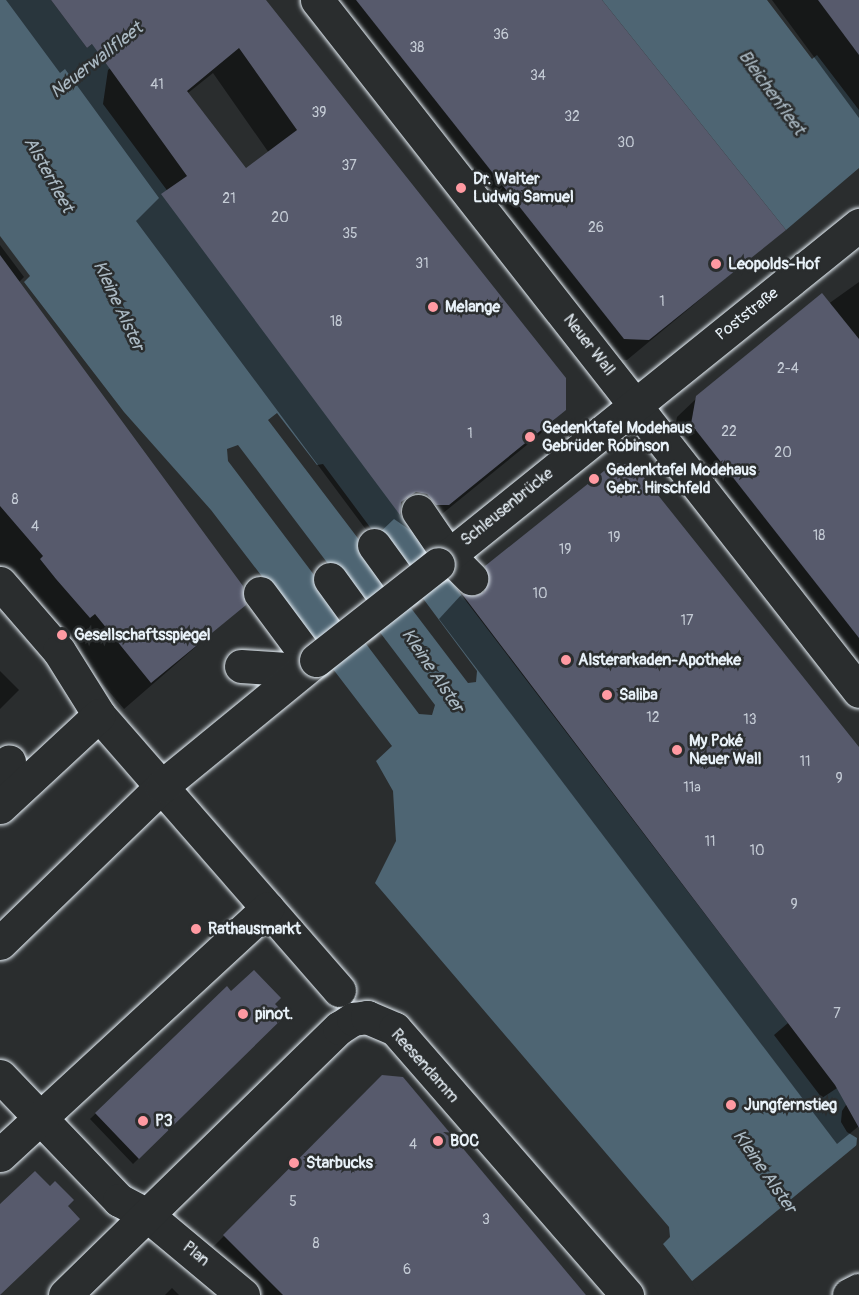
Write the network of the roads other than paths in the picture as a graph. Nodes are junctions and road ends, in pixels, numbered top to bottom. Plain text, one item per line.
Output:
1 (317, 0) edge
2 (859, 225) edge
3 (635, 402) junction
4 (418, 511) dead end
5 (374, 545) dead end
6 (443, 559) junction
7 (471, 578) dead end
8 (330, 579) dead end
9 (0, 583) edge
10 (406, 589) junction
11 (260, 593) dead end
12 (362, 623) junction
13 (310, 664) junction
14 (242, 666) dead end
15 (859, 691) edge
16 (99, 715) junction
17 (162, 786) junction
18 (0, 807) edge
19 (268, 908) junction
20 (0, 943) edge
21 (339, 990) dead end
22 (0, 1076) edge
23 (40, 1118) junction
24 (0, 1155) edge
25 (147, 1215) junction
26 (859, 1289) edge
27 (65, 1295) edge
28 (243, 1295) edge
29 (627, 1295) edge
30 (849, 1295) edge
31 (855, 1295) edge

1 - 3 street, Neuer Wall
2 - 3 street, Poststraße
3 - 6 street, Schleusenbrücke
3 - 15 street, Neuer Wall
4 - 6 street
5 - 10 street
6 - 7 street
6 - 10 street, Schleusenbrücke, bridge
8 - 12 street
9 - 16 street
10 - 12 street, Schleusenbrücke, bridge
11 - 13 street
12 - 13 street, Schleusenbrücke, bridge
13 - 14 street
13 - 17 street, Schleusenbrücke
16 - 17 street
16 - 18 street
17 - 19 street
17 - 20 street, Schleusenbrücke
19 - 21 street
19 - 23 street
22 - 23 street, Plan
23 - 24 street
23 - 25 street, Plan
25 - 27 street
25 - 28 street, Plan
25 - 29 street, Reesendamm
26 - 30 street
26 - 31 street

